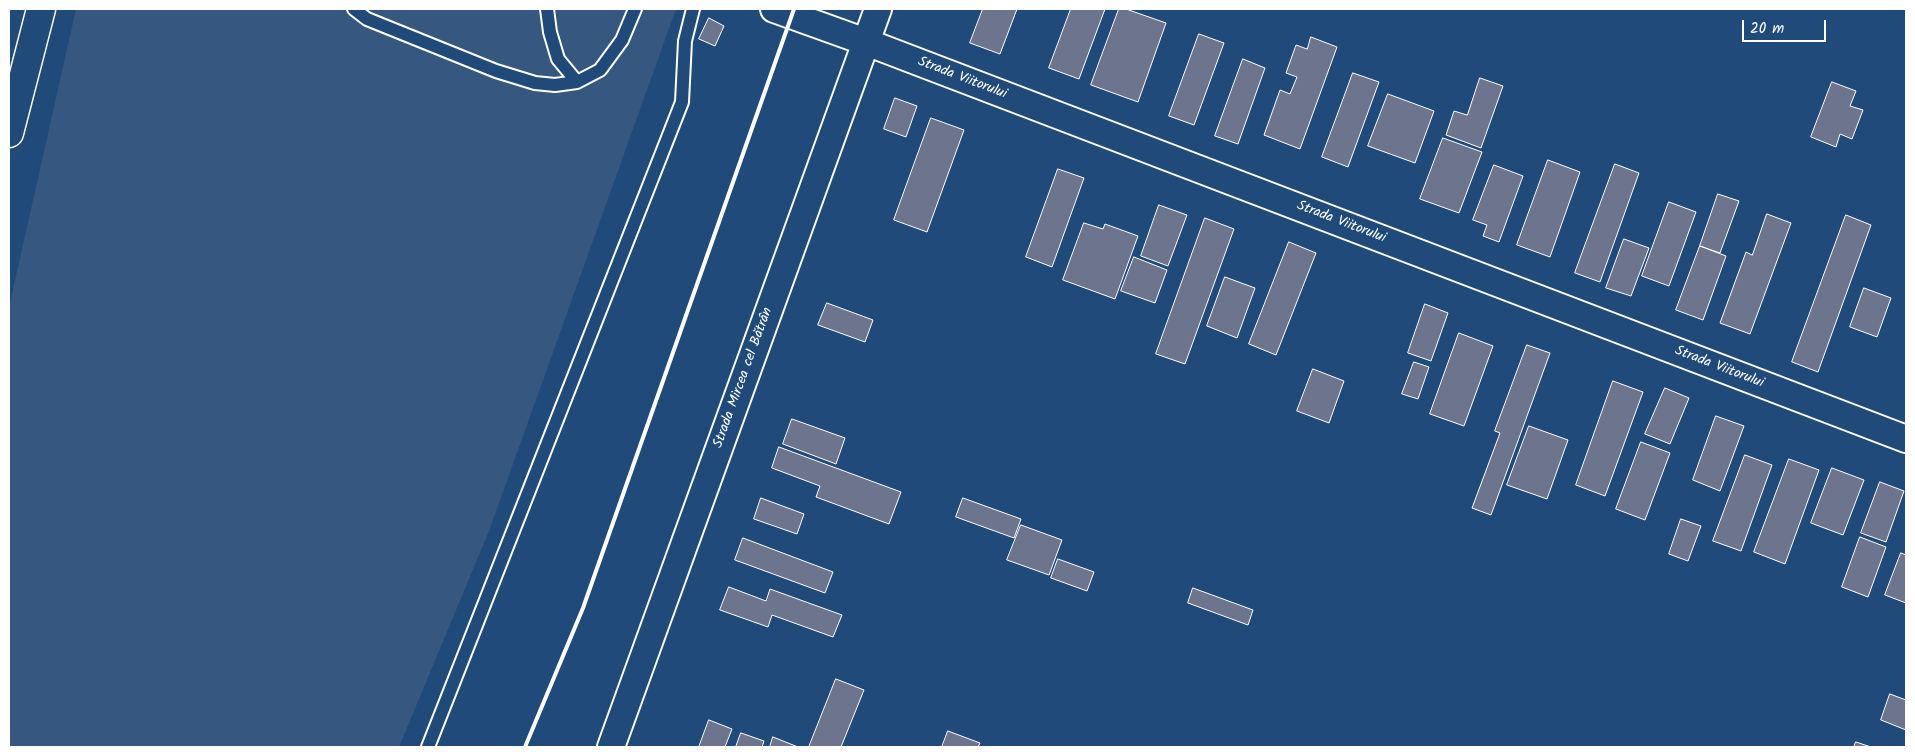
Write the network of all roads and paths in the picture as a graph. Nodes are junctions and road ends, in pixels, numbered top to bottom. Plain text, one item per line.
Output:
1 (41, 9) edge
2 (354, 9) edge
3 (547, 9) edge
4 (635, 9) edge
5 (692, 9) edge
6 (774, 9) edge
7 (878, 9) edge
8 (866, 42) junction
9 (577, 82) junction
10 (9, 133) edge
11 (1906, 439) edge
12 (428, 747) edge
13 (611, 747) edge

1 - 10 main road
2 - 9 lane
3 - 9 lane
4 - 9 lane
5 - 12 lane
6 - 8 street, Strada Viitorului
7 - 8 street, Strada Mircea cel Bătrân
8 - 11 street, Strada Viitorului
8 - 13 street, Strada Mircea cel Bătrân

